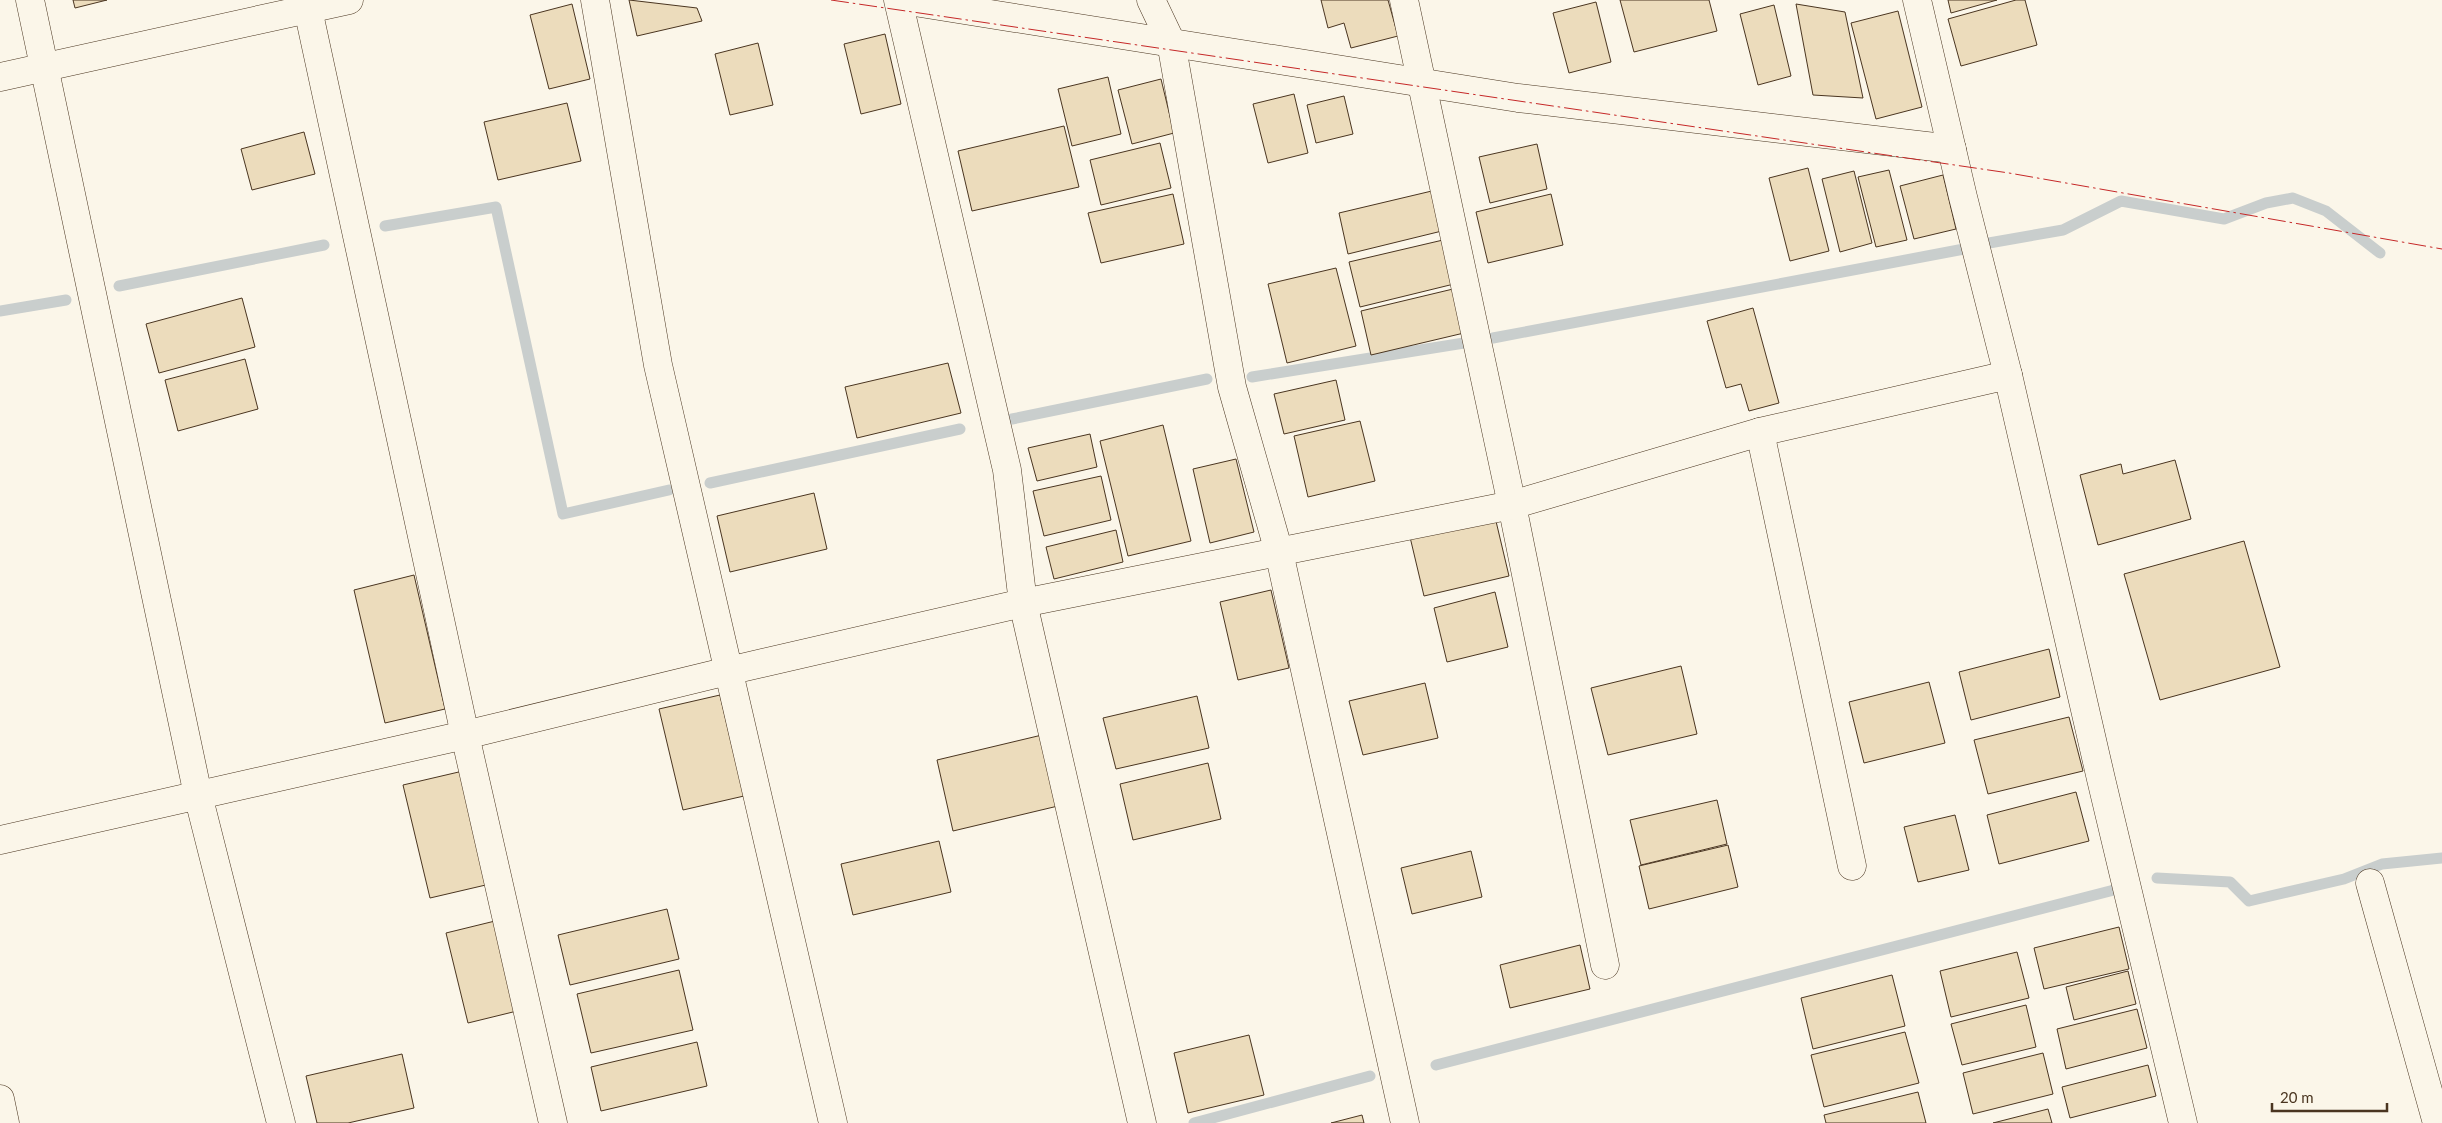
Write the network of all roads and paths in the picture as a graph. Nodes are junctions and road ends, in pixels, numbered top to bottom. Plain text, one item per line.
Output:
1 (30, 0) edge
2 (349, 0) edge
3 (595, 0) edge
4 (898, 0) edge
5 (902, 0) edge
6 (1151, 0) edge
7 (1404, 0) edge
8 (1917, 0) edge
9 (306, 4) edge
10 (1171, 42) junction
11 (44, 68) junction
12 (0, 77) edge
13 (1422, 82) junction
14 (1952, 149) junction
15 (2008, 375) junction
16 (1760, 432) junction
17 (1512, 505) junction
18 (1279, 552) junction
19 (1023, 603) junction
20 (728, 671) junction
21 (465, 735) junction
22 (198, 795) junction
23 (0, 840) edge
24 (1852, 866) dead end
25 (2370, 883) dead end
26 (1605, 965) dead end
27 (0, 1100) edge
28 (5, 1123) edge
29 (281, 1123) edge
30 (553, 1123) edge
31 (833, 1123) edge
32 (1142, 1123) edge
33 (1405, 1123) edge
34 (2183, 1123) edge
35 (2437, 1123) edge

1 - 11 street
2 - 9 street
3 - 20 street
4 - 19 street
5 - 10 street
6 - 10 street
7 - 13 street
8 - 14 street
9 - 11 street
9 - 21 street
10 - 13 street
10 - 18 street
11 - 12 street
11 - 22 street
13 - 14 street
13 - 17 street
14 - 15 street
15 - 16 street
15 - 34 street
16 - 17 street
16 - 24 street
17 - 18 street
17 - 26 street
18 - 19 street
18 - 33 street
19 - 20 street
19 - 32 street
20 - 21 street
20 - 31 street
21 - 22 street
21 - 30 street
22 - 23 street
22 - 29 street
25 - 35 street
27 - 28 street

